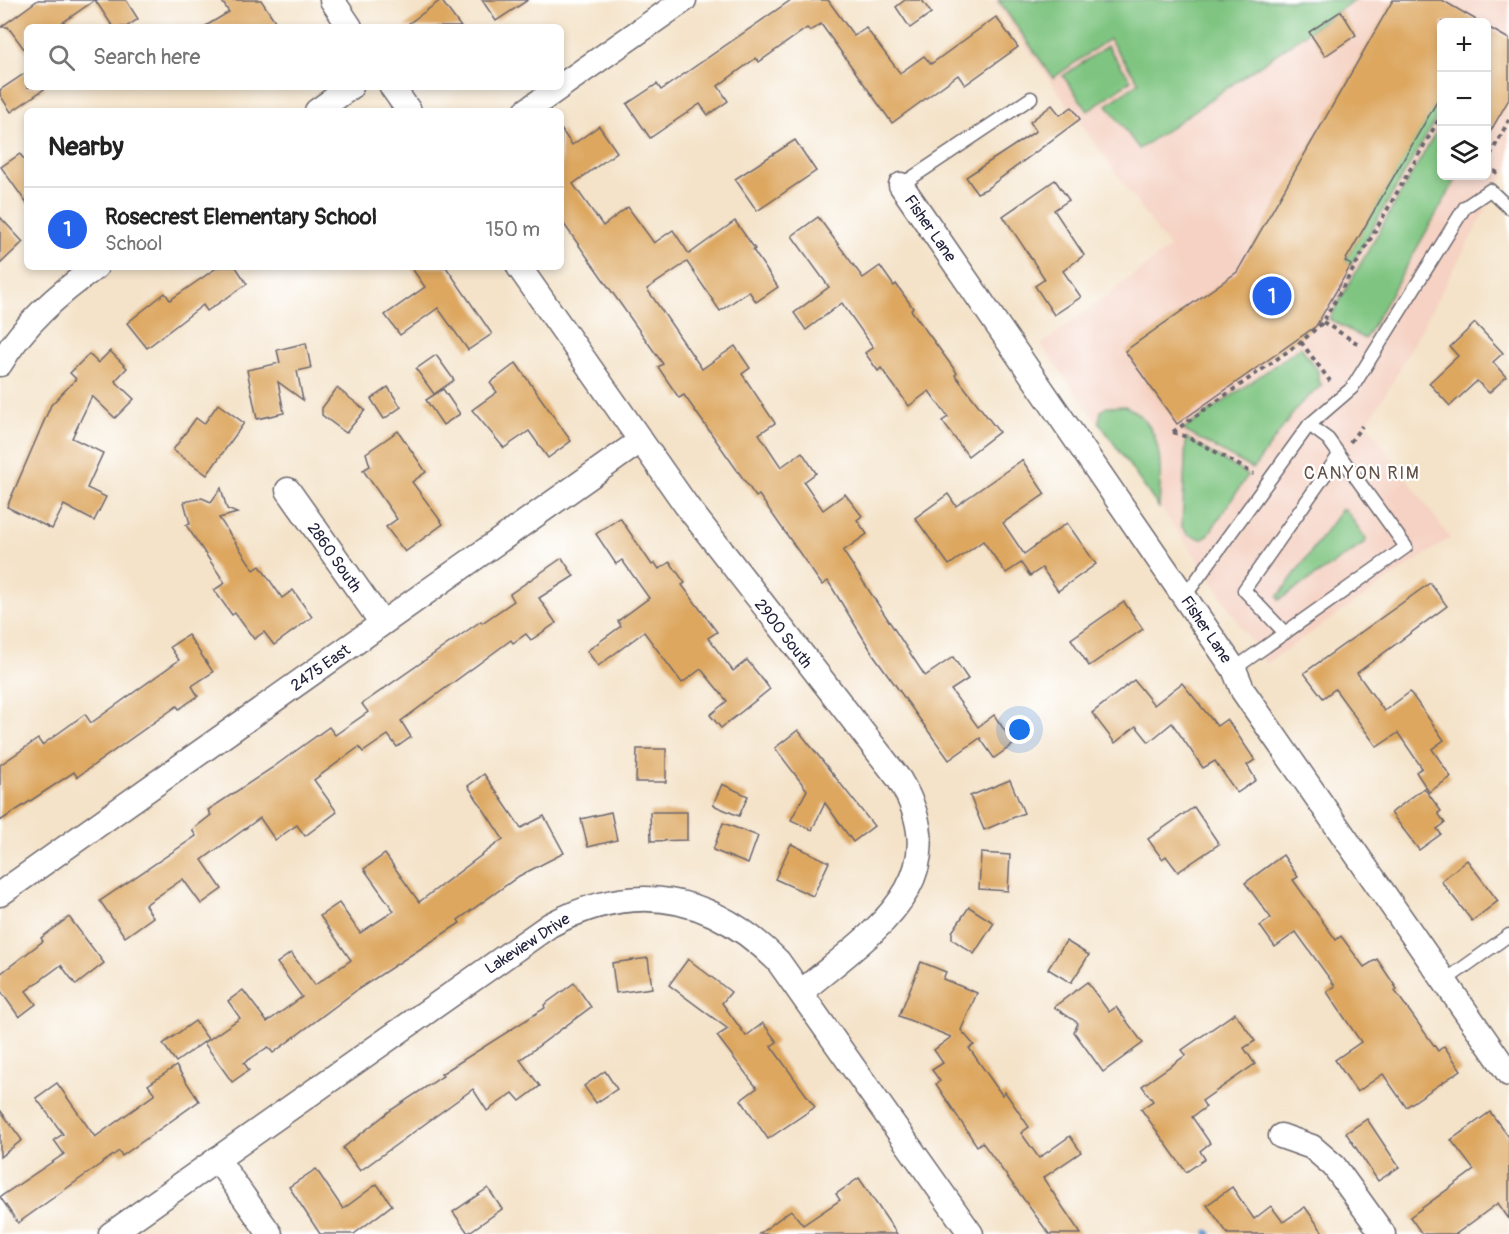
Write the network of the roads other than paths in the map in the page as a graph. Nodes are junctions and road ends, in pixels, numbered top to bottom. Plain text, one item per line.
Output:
1 (332, 0) edge
2 (684, 0) edge
3 (349, 24) edge
4 (564, 84) edge
5 (347, 90) edge
6 (394, 90) edge
7 (556, 90) edge
8 (1031, 99) dead end
9 (321, 108) edge
10 (407, 108) edge
11 (530, 108) edge
12 (901, 185) joint
13 (1509, 208) edge
14 (92, 270) edge
15 (521, 270) edge
16 (0, 364) edge
17 (1309, 425) junction
18 (640, 441) junction
19 (1339, 455) junction
20 (288, 490) dead end
21 (1185, 596) junction
22 (382, 623) junction
23 (1285, 633) junction
24 (1234, 669) junction
25 (0, 894) edge
26 (1509, 935) edge
27 (1443, 982) junction
28 (801, 992) junction
29 (1509, 1074) edge
30 (1281, 1136) dead end
31 (217, 1159) junction
32 (111, 1234) edge
33 (270, 1234) edge
34 (971, 1234) edge
35 (1383, 1234) edge

1 - 3 street
2 - 4 street
5 - 9 street
6 - 10 street
7 - 11 street
8 - 12 lane
12 - 21 street, Fisher Lane
13 - 17 lane
14 - 16 street
15 - 18 street, 2900 South
17 - 19 lane
17 - 21 lane
18 - 22 street, 2475 East
18 - 28 street, 2900 South
19 - 23 lane
19 - 23 lane
20 - 22 street, 2860 South
21 - 24 street, Fisher Lane
22 - 25 street, 2475 East
23 - 24 lane
24 - 27 street, Fisher Lane
26 - 27 lane
27 - 29 street, Fisher Lane
28 - 31 street, Lakeview Drive
28 - 34 street, Lakeview Drive
30 - 35 street
31 - 32 street, Lakeview Drive
31 - 33 street

